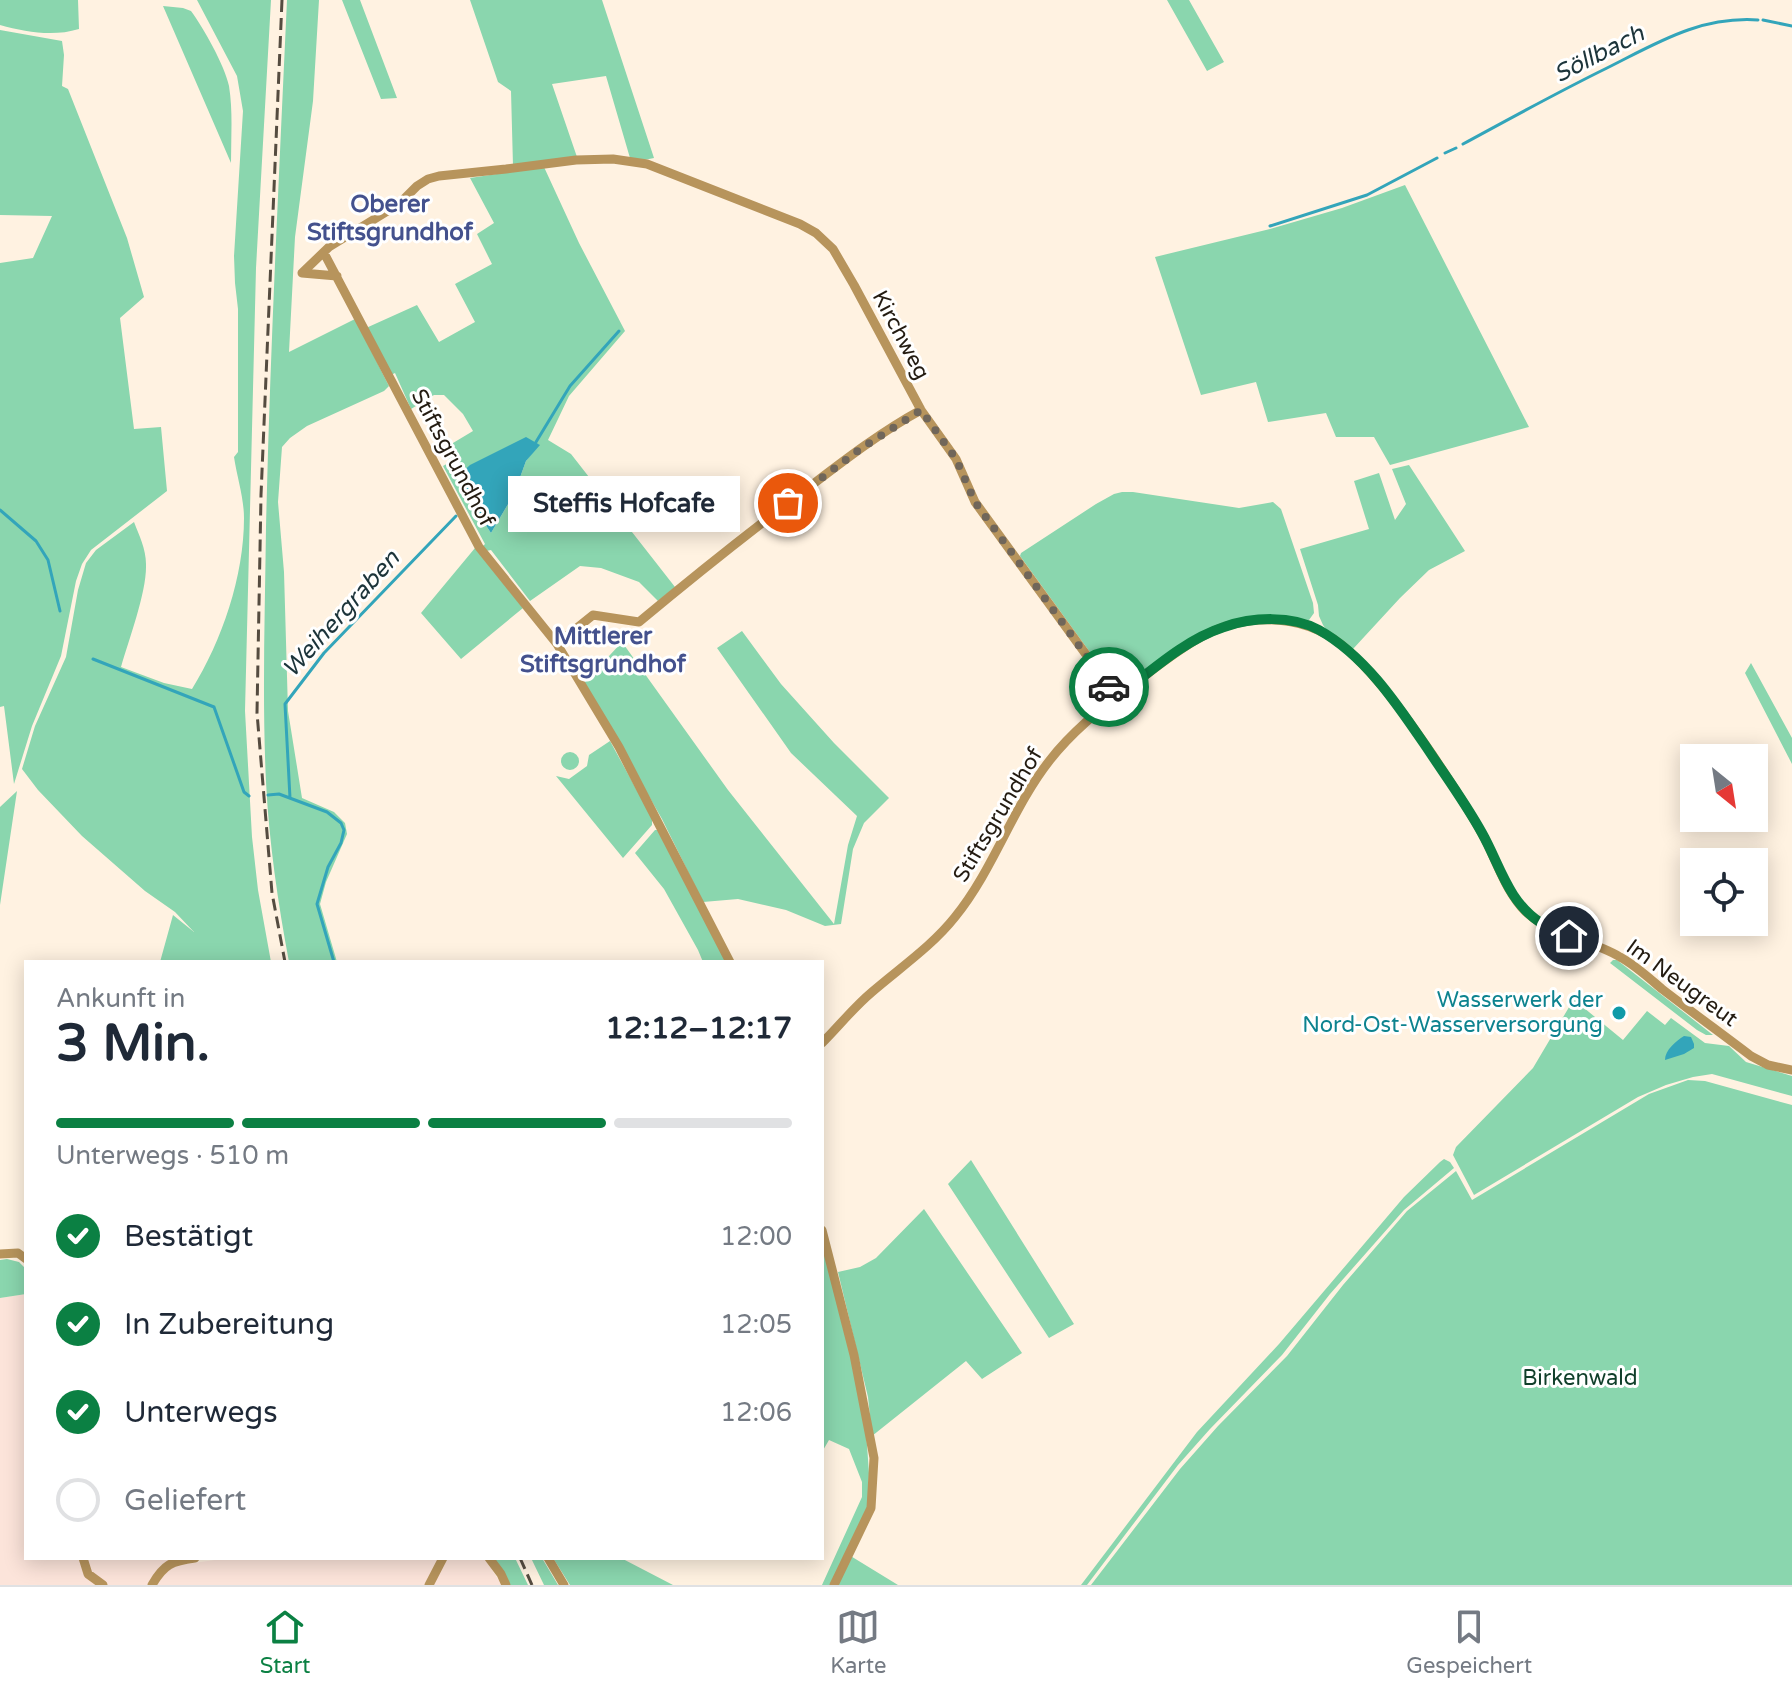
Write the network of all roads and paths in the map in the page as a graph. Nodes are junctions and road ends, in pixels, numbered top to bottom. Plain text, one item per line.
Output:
1 (324, 253) junction
2 (337, 276) junction
3 (921, 410) junction
4 (1317, 628) joint
5 (557, 644) junction
6 (1117, 697) junction
7 (729, 960) edge
8 (824, 1041) edge
9 (1792, 1070) edge
10 (824, 1238) edge
11 (0, 1254) edge
12 (24, 1258) edge
13 (84, 1560) edge
14 (178, 1560) edge
15 (442, 1560) edge
16 (490, 1560) edge
17 (549, 1560) edge
18 (103, 1585) edge
19 (152, 1585) edge
20 (429, 1585) edge
21 (506, 1585) edge
22 (564, 1585) edge
23 (834, 1585) edge

1 - 2 street, Stiftsgrundhof
1 - 2 street
1 - 3 street, Kirchweg
2 - 5 street, Stiftsgrundhof
3 - 5 street
3 - 6 street, Kirchweg
4 - 6 street, Stiftsgrundhof
4 - 9 street, Im Neugreut
5 - 7 street, Stiftsgrundhof
6 - 8 street, Stiftsgrundhof
10 - 23 street
11 - 12 street
13 - 18 street
14 - 19 street
15 - 20 street
16 - 21 street
17 - 22 street

